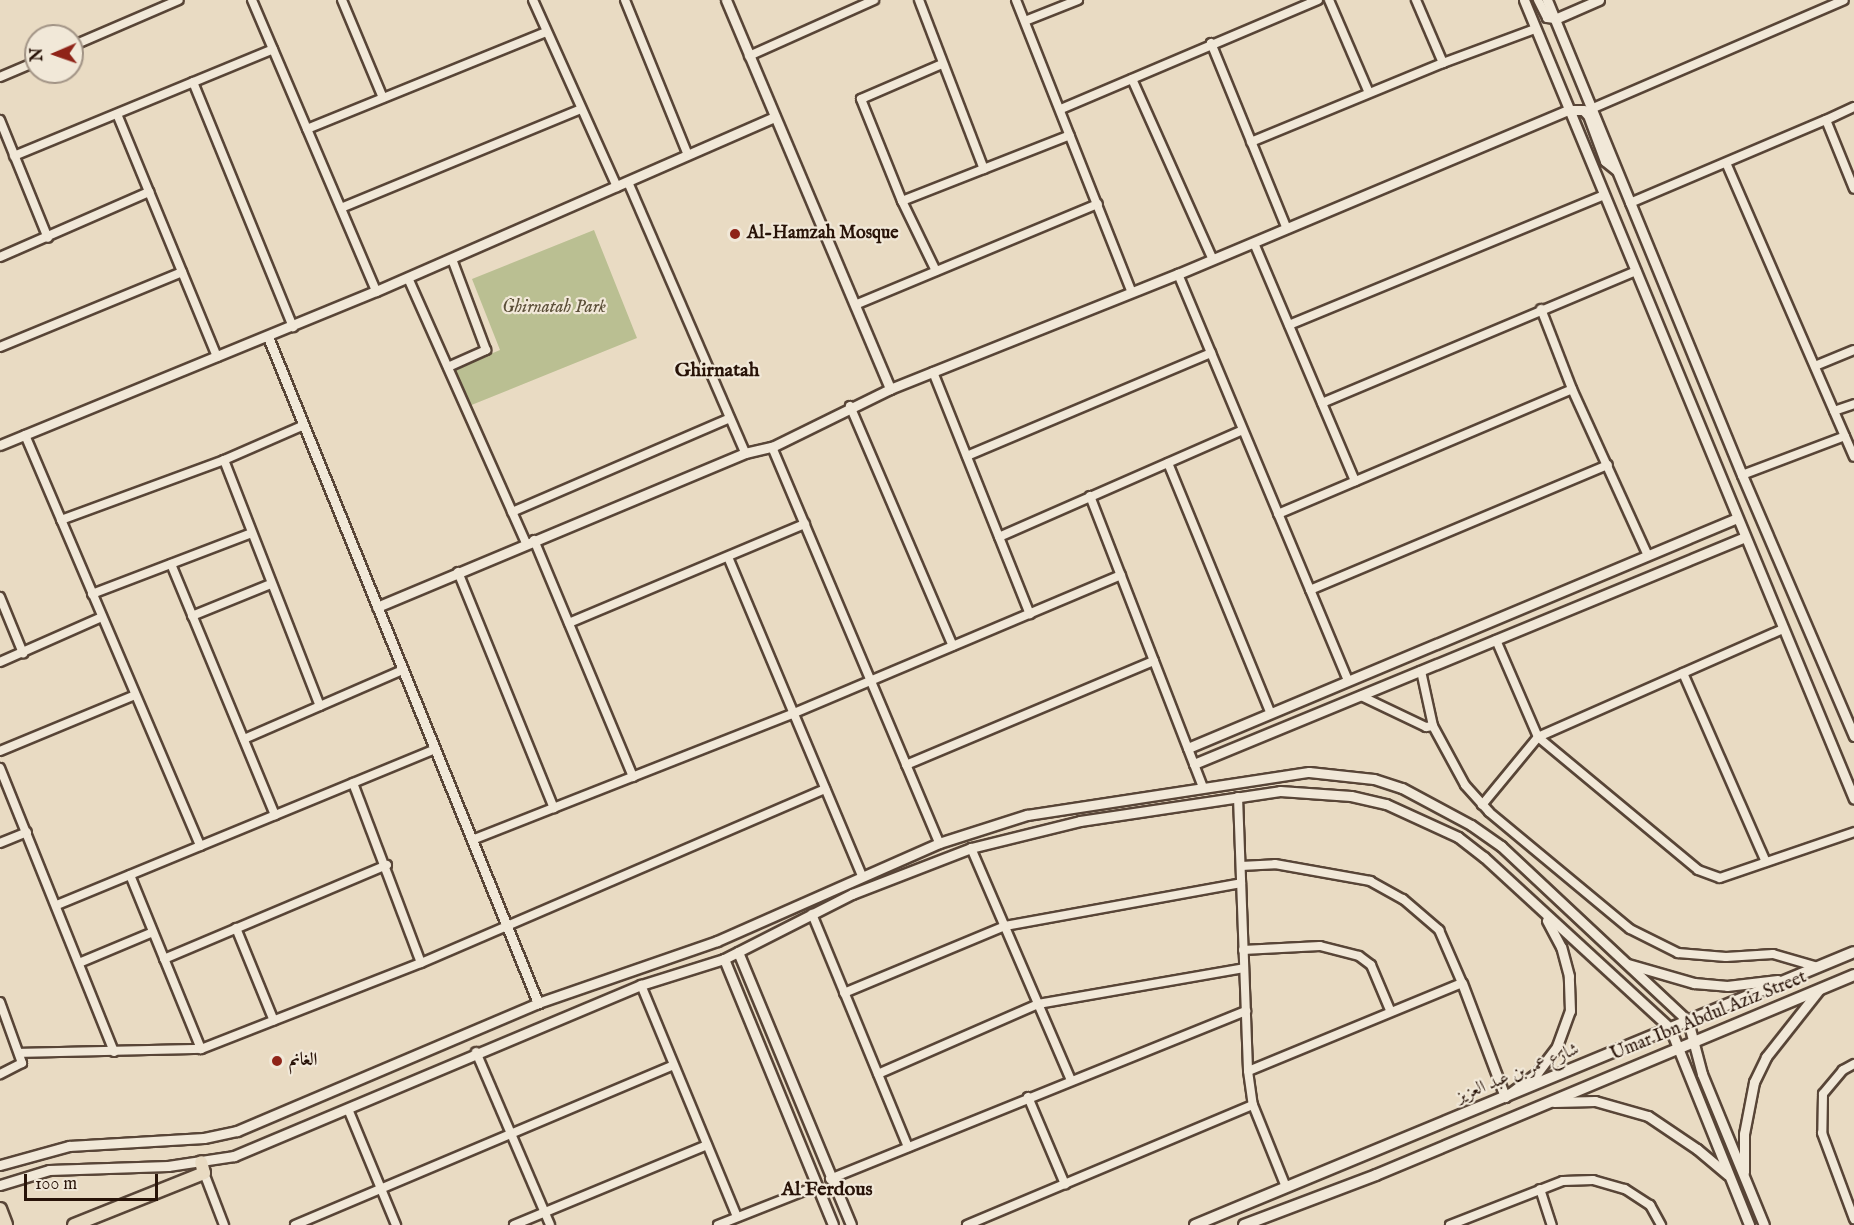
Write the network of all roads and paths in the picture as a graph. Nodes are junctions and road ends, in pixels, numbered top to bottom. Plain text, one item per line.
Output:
1 (179, 0) edge
2 (252, 0) edge
3 (342, 0) edge
4 (533, 0) edge
5 (625, 0) edge
6 (726, 0) edge
7 (874, 0) edge
8 (918, 0) edge
9 (1016, 0) edge
10 (1078, 0) edge
11 (1318, 0) edge
12 (1329, 0) edge
13 (1416, 0) edge
14 (1524, 0) edge
15 (1538, 0) edge
16 (1547, 0) edge
17 (1599, 0) edge
18 (1844, 0) edge
19 (1555, 19) junction
20 (1025, 21) junction
21 (1535, 29) junction
22 (546, 32) junction
23 (84, 41) edge
24 (1211, 43) junction
25 (273, 49) junction
26 (749, 56) junction
27 (1443, 63) junction
28 (942, 64) junction
29 (24, 67) edge
30 (0, 77) edge
31 (1132, 79) junction
32 (193, 82) junction
33 (1369, 93) junction
34 (383, 98) junction
35 (1854, 107) edge
36 (581, 109) junction
37 (1061, 109) junction
38 (1591, 109) junction
39 (1569, 110) junction
40 (117, 114) junction
41 (775, 117) junction
42 (0, 120) edge
43 (1826, 120) junction
44 (307, 129) junction
45 (1070, 135) junction
46 (1251, 142) junction
47 (688, 154) junction
48 (14, 156) junction
49 (1727, 165) junction
50 (984, 169) junction
51 (1616, 170) junction
52 (628, 182) junction
53 (617, 187) junction
54 (1854, 189) edge
55 (149, 192) junction
56 (1604, 195) junction
57 (902, 201) junction
58 (1630, 203) junction
59 (1098, 204) junction
60 (341, 208) junction
61 (1287, 229) junction
62 (48, 238) junction
63 (1254, 243) junction
64 (0, 257) edge
65 (452, 259) junction
66 (1213, 260) junction
67 (936, 271) junction
68 (1636, 271) junction
69 (182, 272) junction
70 (1178, 274) junction
71 (408, 278) junction
72 (376, 291) junction
73 (1132, 293) junction
74 (855, 305) junction
75 (1541, 309) junction
76 (1289, 325) junction
77 (293, 327) junction
78 (268, 337) junction
79 (0, 347) edge
80 (1854, 350) edge
81 (1211, 353) junction
82 (218, 357) junction
83 (1815, 366) junction
84 (448, 367) junction
85 (933, 372) junction
86 (890, 389) junction
87 (1572, 389) junction
88 (1322, 403) junction
89 (1854, 404) edge
90 (850, 406) junction
91 (1834, 411) junction
92 (730, 418) junction
93 (304, 425) junction
94 (1243, 430) junction
95 (25, 435) junction
96 (1845, 436) junction
97 (0, 446) edge
98 (772, 447) junction
99 (745, 453) junction
100 (967, 456) junction
101 (1854, 457) edge
102 (224, 460) junction
103 (1168, 463) junction
104 (1608, 465) junction
105 (1742, 475) junction
106 (1354, 481) junction
107 (1090, 496) junction
108 (512, 512) junction
109 (1278, 514) junction
110 (1737, 518) junction
111 (61, 520) junction
112 (805, 524) junction
113 (252, 533) junction
114 (999, 537) junction
115 (1745, 537) junction
116 (530, 542) junction
117 (728, 556) junction
118 (1648, 556) junction
119 (171, 564) junction
120 (458, 572) junction
121 (1121, 575) junction
122 (272, 584) junction
123 (1310, 590) junction
124 (92, 594) junction
125 (0, 597) edge
126 (377, 607) junction
127 (1030, 614) junction
128 (192, 616) junction
129 (102, 617) junction
130 (569, 623) junction
131 (1783, 629) junction
132 (1496, 640) junction
133 (953, 646) junction
134 (23, 652) junction
135 (1154, 661) junction
136 (0, 662) edge
137 (403, 670) junction
138 (1421, 671) junction
139 (1683, 673) junction
140 (871, 681) junction
141 (1348, 681) junction
142 (135, 695) junction
143 (1361, 696) junction
144 (320, 706) junction
145 (792, 714) junction
146 (1271, 714) junction
147 (1433, 726) junction
148 (1854, 736) edge
149 (1538, 737) junction
150 (243, 739) junction
151 (1188, 748) junction
152 (435, 749) junction
153 (0, 751) edge
154 (1194, 764) junction
155 (906, 765) junction
156 (0, 768) edge
157 (633, 777) junction
158 (353, 783) junction
159 (1203, 787) junction
160 (825, 789) junction
161 (1238, 797) junction
162 (1854, 799) edge
163 (1482, 805) junction
164 (554, 807) junction
165 (275, 815) junction
166 (27, 832) junction
167 (1854, 832) edge
168 (472, 840) junction
169 (0, 843) edge
170 (939, 843) junction
171 (200, 846) junction
172 (971, 848) junction
173 (1767, 862) junction
174 (387, 865) junction
175 (1241, 866) junction
176 (130, 875) junction
177 (862, 876) junction
178 (1241, 883) junction
179 (57, 905) junction
180 (1540, 912) junction
181 (812, 914) junction
182 (506, 926) junction
183 (1005, 926) junction
184 (236, 928) junction
185 (153, 932) junction
186 (1244, 950) junction
187 (738, 952) junction
188 (1854, 952) edge
189 (164, 959) junction
190 (724, 959) junction
191 (79, 963) junction
192 (421, 963) junction
193 (1626, 964) junction
194 (1818, 967) junction
195 (1244, 968) junction
196 (1798, 975) junction
197 (1854, 975) edge
198 (1462, 983) junction
199 (641, 985) junction
200 (1819, 990) junction
201 (844, 993) junction
202 (0, 1002) edge
203 (538, 1003) junction
204 (1038, 1004) junction
205 (1390, 1010) junction
206 (1246, 1011) junction
207 (274, 1021) junction
208 (1688, 1021) junction
209 (1670, 1029) junction
210 (1694, 1040) junction
211 (1679, 1047) junction
212 (201, 1048) junction
213 (114, 1052) junction
214 (476, 1052) junction
215 (20, 1053) junction
216 (1854, 1064) edge
217 (674, 1065) junction
218 (1248, 1071) junction
219 (0, 1074) edge
220 (878, 1074) junction
221 (1071, 1080) junction
222 (1028, 1097) junction
223 (1506, 1097) junction
224 (1548, 1102) junction
225 (1253, 1105) junction
226 (348, 1109) junction
227 (511, 1135) junction
228 (706, 1145) junction
229 (908, 1147) junction
230 (0, 1165) edge
231 (202, 1168) junction
232 (1731, 1177) junction
233 (1744, 1177) junction
234 (830, 1179) junction
235 (1065, 1184) junction
236 (0, 1185) edge
237 (817, 1186) junction
238 (1286, 1187) junction
239 (382, 1189) junction
240 (1540, 1189) junction
241 (0, 1209) edge
242 (544, 1212) junction
243 (737, 1217) junction
244 (1854, 1219) edge
245 (6, 1225) edge
246 (74, 1225) edge
247 (224, 1225) edge
248 (295, 1225) edge
249 (396, 1225) edge
250 (514, 1225) edge
251 (550, 1225) edge
252 (718, 1225) edge
253 (834, 1225) edge
254 (851, 1225) edge
255 (968, 1225) edge
256 (1195, 1225) edge
257 (1244, 1225) edge
258 (1450, 1225) edge
259 (1552, 1225) edge
260 (1661, 1225) edge
261 (1749, 1225) edge
262 (1764, 1225) edge

1 - 23 street
2 - 25 street
3 - 34 street
4 - 22 street
5 - 47 street
6 - 26 street
7 - 26 street
8 - 28 street
9 - 20 street
10 - 20 street
11 - 24 street
12 - 33 street
13 - 27 street
14 - 21 street
15 - 19 street
16 - 19 street
17 - 19 street
18 - 38 street
19 - 38 street
20 - 37 street
21 - 27 street
21 - 39 street
22 - 34 street
22 - 36 street
24 - 31 street
24 - 46 street
25 - 32 street
25 - 44 street
26 - 41 street
27 - 33 street
28 - 50 street
28 - 57 street
29 - 30 street
31 - 37 street
31 - 66 street
32 - 40 street
32 - 77 street
33 - 46 street
34 - 44 street
35 - 43 street
36 - 53 street
36 - 60 street
37 - 45 street
38 - 51 street
39 - 51 street
39 - 56 street
39 - 61 street
40 - 48 street
40 - 55 street
41 - 47 street
41 - 74 street
42 - 48 street
43 - 49 street
43 - 54 street
44 - 60 street
45 - 50 street
45 - 59 street
46 - 61 street
47 - 52 street
48 - 62 street
49 - 58 street
49 - 83 street
50 - 57 street
51 - 58 street
52 - 53 street
52 - 92 street
53 - 65 street
55 - 62 street
55 - 69 street
56 - 68 street
56 - 76 street
57 - 67 street
58 - 105 street
59 - 67 street
59 - 73 street
60 - 72 street
61 - 63 street
62 - 64 street
63 - 66 street
63 - 76 street
65 - 71 street
65 - 84 street
66 - 70 street
67 - 74 street
68 - 75 street
68 - 110 street
69 - 79 street
69 - 82 street
70 - 73 street
70 - 81 street
71 - 72 street
71 - 84 street
72 - 77 street
73 - 85 street
74 - 86 street
75 - 87 street
75 - 88 street
76 - 88 street
77 - 78 street
78 - 82 street
78 - 93 street
80 - 83 street
81 - 94 street
81 - 100 street
82 - 95 street
83 - 91 street
84 - 108 street
85 - 86 street
85 - 100 street
86 - 90 street
87 - 104 street
87 - 106 street
88 - 106 street
89 - 91 street
90 - 98 street
90 - 133 street
91 - 96 street
92 - 99 street
92 - 108 street
93 - 102 street
93 - 126 street
94 - 103 street
94 - 109 street
95 - 97 street
95 - 111 street
96 - 101 street
96 - 105 street
98 - 99 street
98 - 112 street
99 - 116 street
100 - 114 street
102 - 111 street
102 - 113 street
103 - 107 street
103 - 146 street
104 - 118 street
104 - 123 street
105 - 148 street
106 - 109 street
107 - 114 street
107 - 121 street
108 - 116 street
109 - 123 street
110 - 115 street
110 - 118 street
111 - 124 street
112 - 117 street
112 - 140 street
113 - 119 street
113 - 122 street
114 - 127 street
115 - 131 street
115 - 132 street
116 - 120 street
116 - 130 street
117 - 130 street
117 - 145 street
118 - 141 street
119 - 124 street
119 - 128 street
120 - 126 street
120 - 164 street
121 - 127 street
121 - 135 street
122 - 128 street
122 - 144 street
123 - 141 street
124 - 129 street
125 - 134 street
126 - 137 street
127 - 133 street
128 - 150 street
129 - 134 street
129 - 142 street
130 - 157 street
131 - 139 street
131 - 162 street
132 - 138 street
132 - 149 street
133 - 140 street
134 - 136 street
135 - 151 street
135 - 155 street
137 - 144 street
137 - 152 street
138 - 143 street
138 - 147 street
139 - 149 street
139 - 173 street
140 - 145 street
140 - 155 street
141 - 146 street
142 - 153 street
142 - 171 street
143 - 147 street
143 - 154 street
144 - 150 street
145 - 157 street
145 - 160 street
146 - 151 street
147 - 163 street
149 - 163 street
149 - 173 street
150 - 165 street
151 - 154 street
152 - 158 street
152 - 168 street
154 - 159 street
155 - 170 street
156 - 166 street
157 - 164 street
158 - 165 street
158 - 174 street
159 - 170 street
159 - 193 street
160 - 177 street
160 - 182 street
161 - 172 street
161 - 175 street
161 - 180 street
163 - 194 street
164 - 168 street
165 - 171 street
166 - 169 street
166 - 179 street
167 - 173 street
168 - 182 street
170 - 177 street
171 - 176 street
172 - 181 street
172 - 183 street
174 - 184 street
174 - 192 street
175 - 178 street
175 - 198 street
176 - 179 street
176 - 185 street
177 - 203 street
178 - 183 street
178 - 186 street
179 - 191 street
180 - 209 street
180 - 223 street
181 - 187 street
181 - 201 street
182 - 192 street
182 - 203 street
183 - 201 street
183 - 204 street
184 - 189 street
184 - 207 street
185 - 189 street
185 - 191 street
186 - 195 street
186 - 205 street
187 - 190 street
187 - 234 street
188 - 194 main road, شارع عمر بن عبد العزيز
189 - 212 street
190 - 199 street
190 - 237 street
191 - 213 street
192 - 207 street
193 - 196 street
193 - 208 street
194 - 196 main road, شارع عمر بن عبد العزيز
195 - 204 street
195 - 206 street
196 - 208 main road, شارع عمر بن عبد العزيز
197 - 200 main road, Umar Ibn Abdul Aziz Street
198 - 205 street
198 - 223 street
199 - 214 street
199 - 217 street
200 - 210 main road, Umar Ibn Abdul Aziz Street
200 - 233 street
201 - 220 street
202 - 215 street
203 - 230 street
204 - 220 street
204 - 221 street
205 - 218 street
206 - 218 street
206 - 221 street
207 - 212 street
208 - 209 main road, شارع عمر بن عبد العزيز
208 - 210 street
209 - 211 street
209 - 223 main road, شارع عمر بن عبد العزيز
210 - 211 main road, Umar Ibn Abdul Aziz Street
210 - 233 street
211 - 224 main road, Umar Ibn Abdul Aziz Street
211 - 232 street
212 - 213 street
213 - 215 street
214 - 226 street
214 - 227 street
215 - 219 street
216 - 244 street
217 - 227 street
217 - 228 street
218 - 225 street
220 - 229 street
221 - 222 street
222 - 229 street
222 - 235 street
223 - 238 main road, شارع عمر بن عبد العزيز
224 - 232 street
224 - 257 main road, Umar Ibn Abdul Aziz Street
225 - 235 street
225 - 238 street
226 - 231 street
226 - 239 street
227 - 239 street
227 - 242 street
228 - 242 street
228 - 243 street
229 - 234 street
231 - 236 street
231 - 246 main road
231 - 247 street
232 - 261 street
233 - 262 street
234 - 254 street
235 - 255 street
237 - 243 street
237 - 253 street
238 - 256 main road, شارع عمر بن عبد العزيز
239 - 248 street
239 - 249 street
240 - 258 street
240 - 259 street
240 - 260 street
241 - 245 main road
242 - 250 street
242 - 251 street
243 - 252 street

